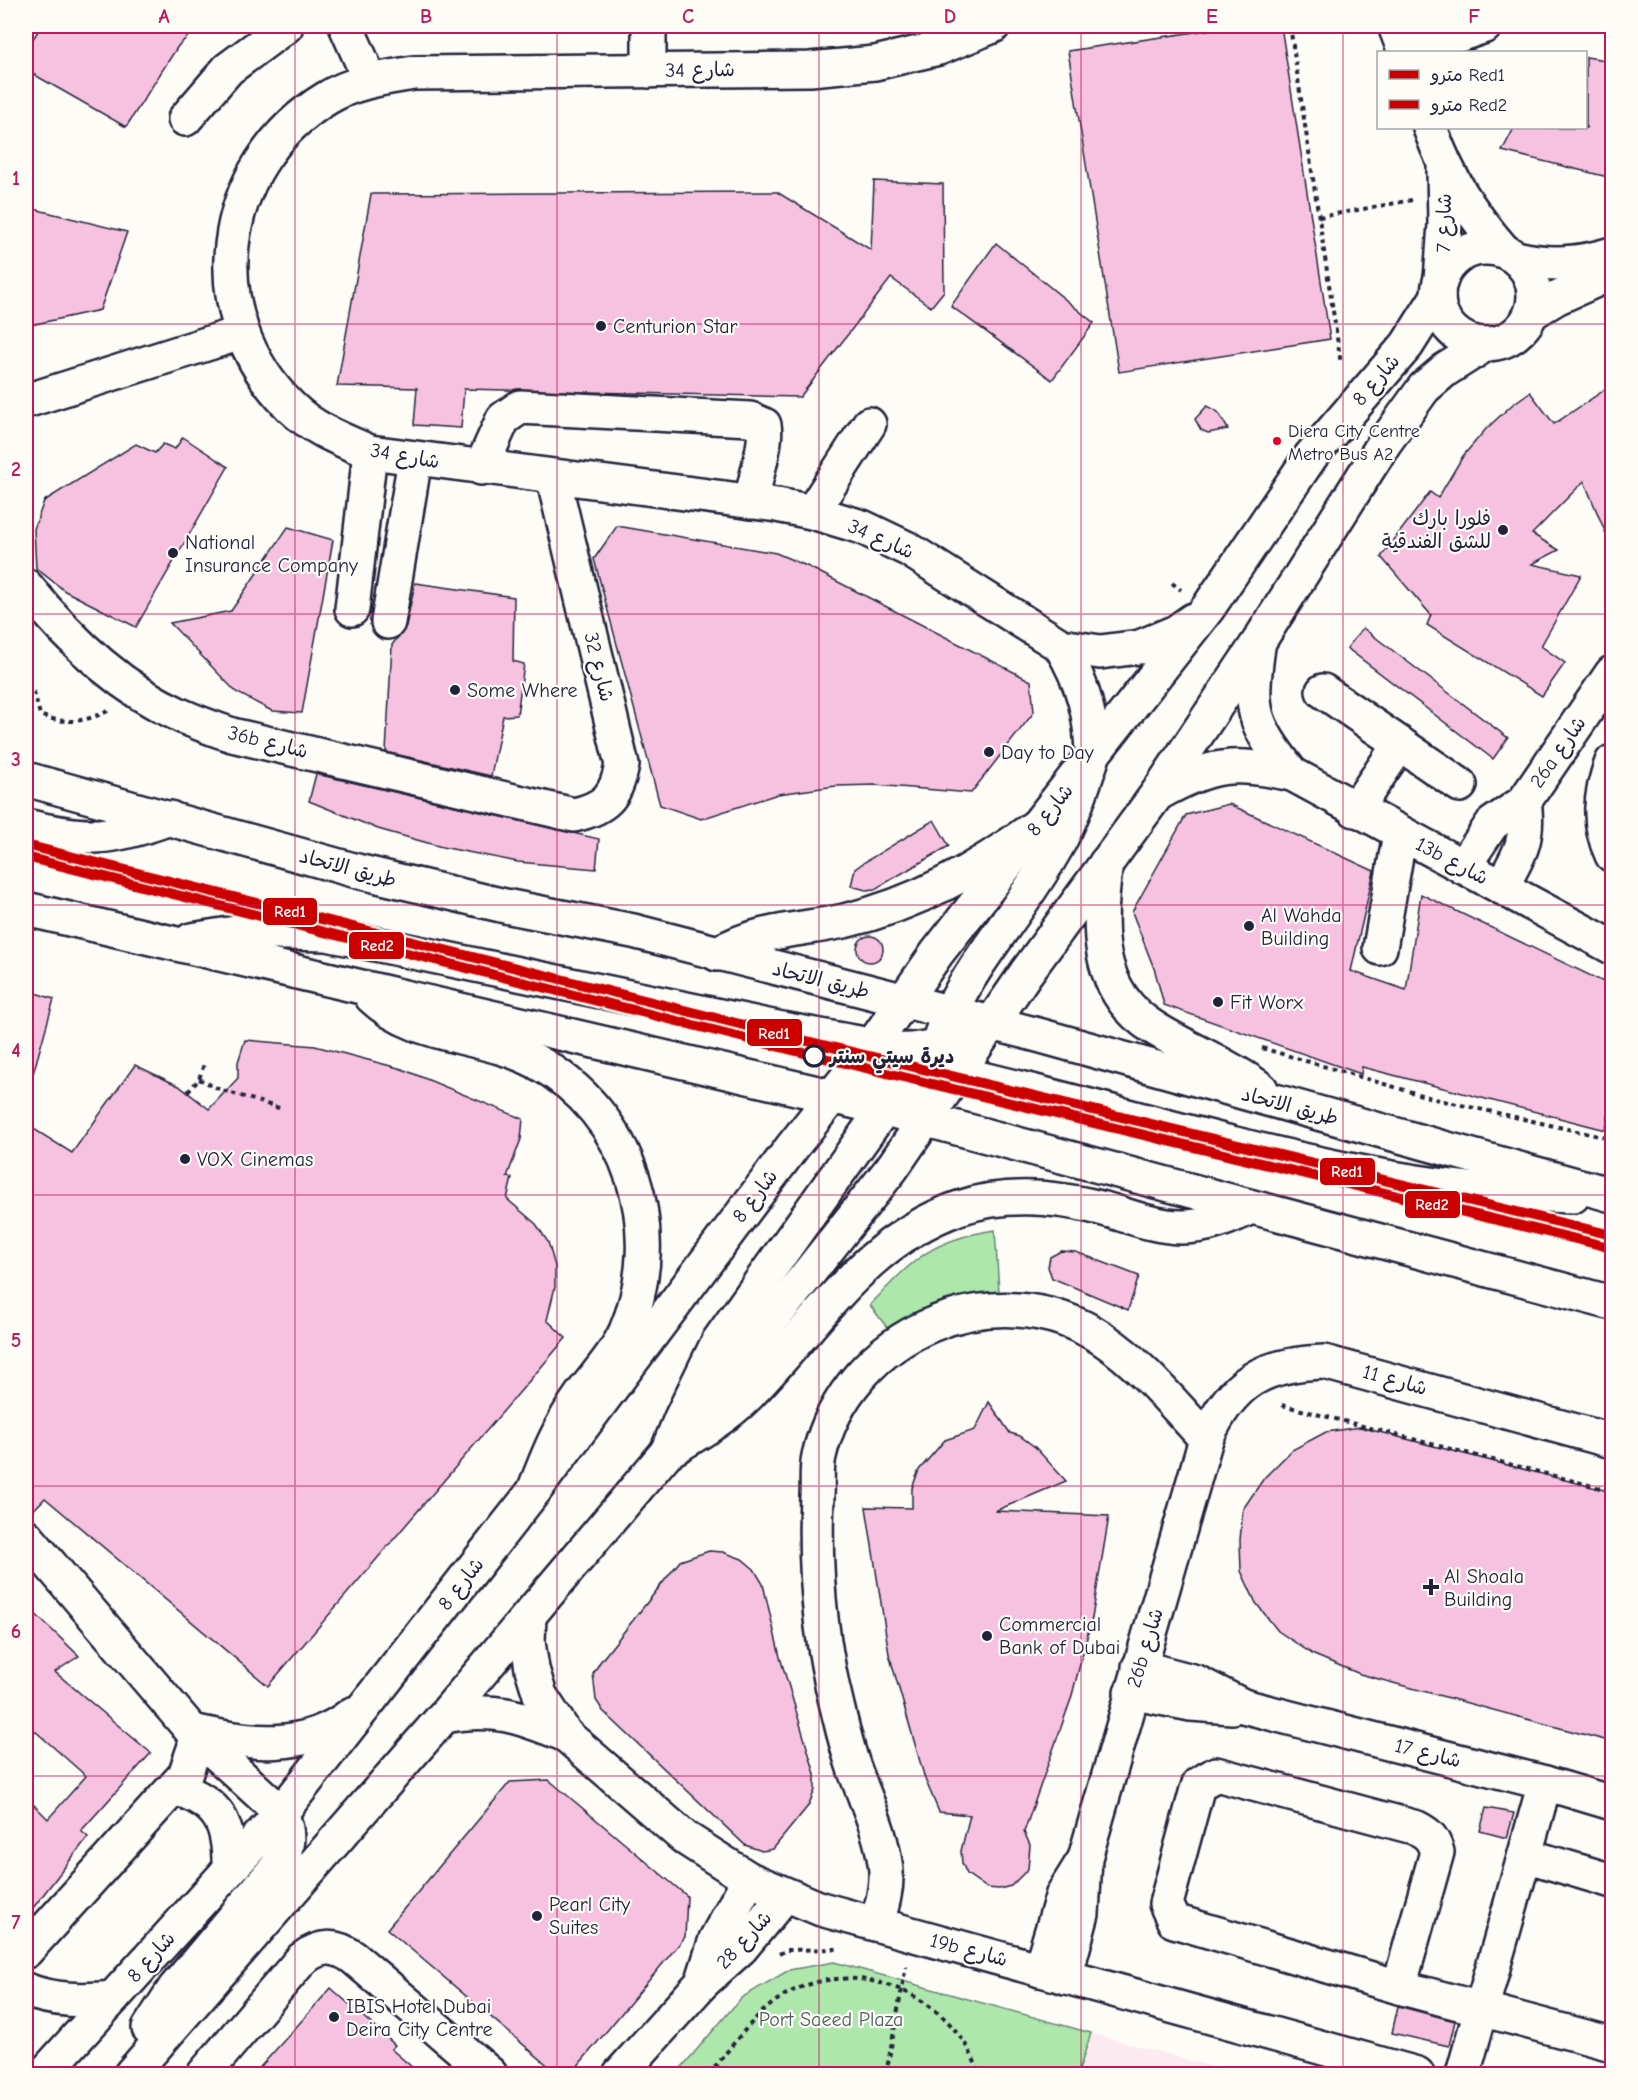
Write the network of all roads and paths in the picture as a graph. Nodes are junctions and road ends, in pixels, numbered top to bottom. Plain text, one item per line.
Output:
1 (286, 26) edge
2 (346, 26) edge
3 (649, 26) edge
4 (993, 26) edge
5 (1099, 26) edge
6 (1290, 26) edge
7 (1395, 26) edge
8 (1485, 26) edge
9 (1061, 28) dead end
10 (1407, 51) edge
11 (1410, 51) edge
12 (649, 70) junction
13 (370, 80) junction
14 (185, 119) dead end
15 (1430, 129) edge
16 (1444, 166) junction
17 (1422, 198) dead end
18 (1319, 217) junction
19 (1612, 254) edge
20 (1510, 255) junction
21 (1612, 273) edge
22 (1439, 288) junction
23 (1531, 313) junction
24 (241, 333) junction
25 (1486, 344) junction
26 (1341, 364) dead end
27 (26, 401) edge
28 (869, 424) dead end
29 (370, 452) junction
30 (414, 459) junction
31 (481, 468) junction
32 (553, 477) junction
33 (751, 502) junction
34 (812, 512) junction
35 (26, 586) edge
36 (1208, 608) junction
37 (352, 609) dead end
38 (388, 622) dead end
39 (1258, 643) junction
40 (1061, 646) junction
41 (1612, 673) edge
42 (26, 687) edge
43 (1323, 691) dead end
44 (112, 709) dead end
45 (1400, 744) junction
46 (1092, 759) junction
47 (1612, 762) edge
48 (1292, 774) junction
49 (26, 779) edge
50 (1460, 785) dead end
51 (1157, 794) junction
52 (1524, 802) junction
53 (1355, 810) junction
54 (555, 811) joint
55 (170, 818) junction
56 (1039, 824) junction
57 (26, 826) edge
58 (1400, 833) junction
59 (1612, 855) edge
60 (1106, 863) junction
61 (1463, 867) junction
62 (1501, 887) junction
63 (26, 909) edge
64 (175, 943) junction
65 (1612, 947) edge
66 (1380, 948) dead end
67 (717, 954) junction
68 (360, 985) junction
69 (904, 1000) junction
70 (949, 1014) junction
71 (991, 1024) junction
72 (872, 1046) junction
73 (1254, 1046) dead end
74 (930, 1062) junction
75 (204, 1064) dead end
76 (199, 1079) junction
77 (188, 1092) dead end
78 (832, 1098) junction
79 (1281, 1105) junction
80 (882, 1108) junction
81 (282, 1109) dead end
82 (924, 1120) junction
83 (1612, 1139) edge
84 (1612, 1196) edge
85 (1251, 1207) junction
86 (1612, 1303) edge
87 (1282, 1405) dead end
88 (1206, 1438) junction
89 (1612, 1441) edge
90 (667, 1452) junction
91 (534, 1491) junction
92 (1612, 1491) edge
93 (26, 1536) edge
94 (529, 1616) junction
95 (1135, 1679) junction
96 (370, 1699) junction
97 (444, 1716) junction
98 (192, 1731) junction
99 (566, 1735) junction
100 (1545, 1783) junction
101 (175, 1788) junction
102 (1612, 1803) edge
103 (281, 1813) junction
104 (1525, 1855) junction
105 (230, 1870) junction
106 (749, 1879) junction
107 (1612, 1881) edge
108 (785, 1895) junction
109 (876, 1924) junction
110 (915, 1936) junction
111 (26, 1951) edge
112 (845, 1951) dead end
113 (770, 1958) dead end
114 (895, 1963) dead end
115 (906, 1966) junction
116 (1052, 1973) junction
117 (702, 1983) junction
118 (1399, 1987) junction
119 (901, 1989) junction
120 (26, 1990) edge
121 (113, 1998) junction
122 (1481, 2010) junction
123 (1612, 2044) edge
124 (44, 2074) edge
125 (125, 2074) edge
126 (130, 2074) edge
127 (204, 2074) edge
128 (490, 2074) edge
129 (620, 2074) edge
130 (709, 2074) edge
131 (886, 2074) edge
132 (979, 2074) edge
133 (1417, 2074) edge
134 (1463, 2074) edge

1 - 14 street
2 - 13 street
3 - 12 street
4 - 12 street, شارع 34
5 - 9 path
6 - 18 path
7 - 10 street
8 - 11 street
12 - 13 street, شارع 34
13 - 24 street, شارع 34
15 - 16 street, شارع 7
16 - 20 street, شارع 7
16 - 22 street, شارع 7
17 - 18 path
18 - 26 path
19 - 20 street
20 - 22 street
20 - 23 street
21 - 23 street
22 - 25 street
22 - 36 street, شارع 8
23 - 25 street
24 - 27 street
24 - 29 street, شارع 34
25 - 39 street
28 - 34 street
29 - 30 street, شارع 34
29 - 37 street
30 - 31 street, شارع 34
30 - 38 street
31 - 32 street, شارع 34
31 - 33 street
32 - 33 street, شارع 34
32 - 54 street, شارع 32
33 - 34 street, شارع 34
34 - 40 street, شارع 34
35 - 54 street, 36b شارع
36 - 40 street, شارع 34
36 - 46 street, شارع 8
39 - 48 street, 13b شارع
39 - 51 street
40 - 46 street, شارع 34
41 - 52 street, 26a شارع
42 - 44 path
43 - 45 street
45 - 50 street
45 - 53 street
46 - 56 street, شارع 8
46 - 70 street
47 - 59 street
48 - 51 street, 13b شارع
48 - 53 street, 13b شارع
49 - 55 street, طريق الاتحاد
51 - 60 street
52 - 61 street, 26a شارع
52 - 62 street, 26a شارع
53 - 58 street, 13b شارع
55 - 57 street
55 - 67 street, طريق الاتحاد
56 - 67 street
56 - 69 street, شارع 8
58 - 61 street, 13b شارع
58 - 66 street
60 - 71 street
60 - 79 street
61 - 62 street, 13b شارع
62 - 65 street, 13b شارع
63 - 64 street
64 - 68 street
64 - 72 street
67 - 69 street, طريق الاتحاد
68 - 78 street
68 - 91 street
69 - 70 street, طريق الاتحاد
69 - 72 street, شارع 8
69 - 74 street
70 - 71 street, طريق الاتحاد
70 - 74 street
71 - 74 street
71 - 79 street, طريق الاتحاد
72 - 74 street
72 - 78 street, شارع 8
73 - 83 path
74 - 78 street
74 - 80 street
74 - 82 street
74 - 84 street
75 - 76 path
76 - 77 path
76 - 81 path
78 - 80 street
78 - 91 street, شارع 8
79 - 84 street, طريق الاتحاد
80 - 82 street
80 - 90 street
82 - 85 street
82 - 90 street
85 - 86 street
85 - 90 street
87 - 92 path
88 - 89 street, شارع 11
88 - 95 street, 26b شارع
88 - 109 street
90 - 94 street
91 - 96 street, شارع 8
93 - 98 street
94 - 97 street
94 - 99 street, 19b شارع
95 - 100 street, شارع 17
95 - 116 street, 26b شارع
96 - 98 street
96 - 103 street, شارع 8
97 - 99 street, 19b شارع
97 - 126 street
98 - 101 street
98 - 103 street
99 - 106 street, 19b شارع
100 - 102 street, شارع 17
100 - 104 street
101 - 105 street
101 - 111 street
103 - 105 street, شارع 8
103 - 125 street
104 - 107 street
104 - 122 street
105 - 121 street, شارع 8
106 - 108 street, 19b شارع
106 - 117 street, شارع 28
108 - 109 street, 19b شارع
108 - 117 street, شارع 28
109 - 110 street, 19b شارع
110 - 115 path
110 - 116 street, 19b شارع
112 - 113 path
114 - 115 path
115 - 119 path
116 - 133 street, 19b شارع
117 - 129 street, شارع 28
118 - 118 street
118 - 122 street
119 - 130 path
119 - 131 path
119 - 132 path
120 - 121 street
121 - 124 street, شارع 8
122 - 123 street
122 - 134 street
127 - 128 street

